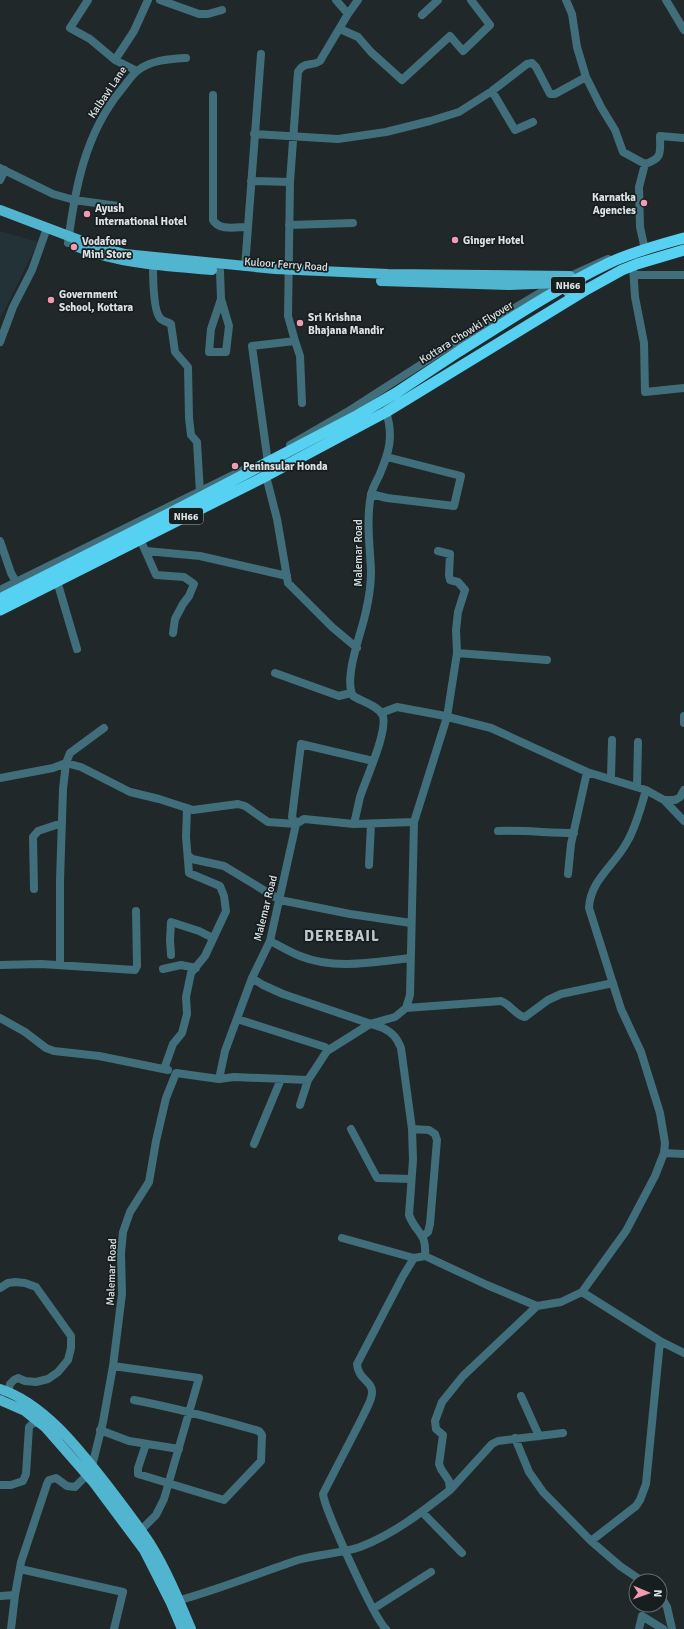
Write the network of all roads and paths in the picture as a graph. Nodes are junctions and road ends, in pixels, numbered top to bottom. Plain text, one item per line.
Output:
1 (88, 0) edge
2 (148, 0) edge
3 (160, 0) edge
4 (336, 0) edge
5 (358, 0) edge
6 (438, 0) edge
7 (471, 0) edge
8 (566, 0) edge
9 (666, 0) edge
10 (222, 10) dead end
11 (348, 14) junction
12 (422, 15) dead end
13 (340, 29) junction
14 (684, 30) edge
15 (261, 54) dead end
16 (186, 58) dead end
17 (115, 60) junction
18 (137, 71) junction
19 (586, 77) junction
20 (492, 91) junction
21 (213, 95) dead end
22 (533, 122) dead end
23 (254, 134) junction
24 (293, 136) junction
25 (684, 138) edge
26 (645, 164) junction
27 (2, 169) edge
28 (0, 180) edge
29 (250, 181) junction
30 (290, 182) junction
31 (74, 200) junction
32 (118, 206) dead end
33 (0, 210) edge
34 (0, 217) edge
35 (353, 223) dead end
36 (289, 225) junction
37 (247, 227) junction
38 (45, 231) junction
39 (684, 232) edge
40 (684, 238) edge
41 (68, 240) junction
42 (644, 245) junction
43 (684, 250) edge
44 (153, 264) junction
45 (245, 267) junction
46 (220, 271) junction
47 (633, 271) junction
48 (289, 273) junction
49 (684, 275) edge
50 (570, 276) junction
51 (558, 283) junction
52 (584, 291) junction
53 (574, 297) junction
54 (221, 299) junction
55 (295, 341) junction
56 (0, 342) edge
57 (684, 388) edge
58 (302, 403) dead end
59 (386, 412) junction
60 (387, 457) junction
61 (268, 460) junction
62 (266, 476) junction
63 (201, 494) junction
64 (371, 494) junction
65 (140, 539) junction
66 (0, 541) edge
67 (146, 551) junction
68 (438, 552) dead end
69 (287, 576) junction
70 (57, 581) junction
71 (16, 582) junction
72 (0, 590) edge
73 (0, 599) edge
74 (0, 610) edge
75 (173, 633) dead end
76 (357, 648) junction
77 (77, 649) dead end
78 (457, 653) junction
79 (547, 660) dead end
80 (275, 673) dead end
81 (351, 693) junction
82 (381, 713) junction
83 (684, 716) edge
84 (447, 717) junction
85 (684, 723) edge
86 (104, 728) dead end
87 (612, 740) dead end
88 (638, 742) dead end
89 (374, 761) junction
90 (66, 763) junction
91 (587, 772) junction
92 (0, 778) edge
93 (611, 778) junction
94 (637, 787) junction
95 (646, 790) junction
96 (684, 790) edge
97 (664, 800) junction
98 (187, 808) junction
99 (684, 821) edge
100 (414, 822) junction
101 (62, 823) junction
102 (296, 824) junction
103 (354, 824) junction
104 (371, 824) junction
105 (498, 831) dead end
106 (574, 833) junction
107 (190, 857) dead end
108 (369, 865) dead end
109 (568, 874) dead end
110 (34, 889) dead end
111 (280, 900) junction
112 (136, 911) dead end
113 (412, 923) junction
114 (212, 941) junction
115 (270, 941) junction
116 (171, 956) dead end
117 (410, 958) junction
118 (0, 964) edge
119 (60, 965) junction
120 (196, 968) junction
121 (163, 969) dead end
122 (252, 978) junction
123 (613, 982) junction
124 (406, 1008) junction
125 (0, 1018) edge
126 (237, 1019) junction
127 (370, 1024) junction
128 (325, 1047) dead end
129 (164, 1069) junction
130 (176, 1073) junction
131 (218, 1079) junction
132 (281, 1079) junction
133 (308, 1080) junction
134 (300, 1106) dead end
135 (351, 1129) dead end
136 (412, 1129) junction
137 (254, 1144) dead end
138 (664, 1153) junction
139 (684, 1154) edge
140 (412, 1179) junction
141 (423, 1236) junction
142 (342, 1238) dead end
143 (425, 1256) junction
144 (414, 1258) junction
145 (0, 1288) edge
146 (582, 1292) junction
147 (537, 1306) junction
148 (660, 1341) junction
149 (684, 1353) edge
150 (113, 1366) junction
151 (4, 1390) edge
152 (521, 1396) dead end
153 (0, 1400) edge
154 (134, 1400) dead end
155 (190, 1412) junction
156 (40, 1423) junction
157 (100, 1430) junction
158 (563, 1433) dead end
159 (539, 1436) junction
160 (515, 1438) junction
161 (146, 1444) junction
162 (179, 1449) junction
163 (90, 1471) junction
164 (169, 1484) junction
165 (0, 1485) edge
166 (450, 1490) junction
167 (422, 1512) junction
168 (140, 1530) junction
169 (591, 1541) junction
170 (346, 1551) junction
171 (462, 1553) dead end
172 (20, 1569) junction
173 (431, 1572) dead end
174 (630, 1573) edge
175 (15, 1595) junction
176 (0, 1596) edge
177 (175, 1601) junction
178 (373, 1609) junction
179 (668, 1611) edge
180 (11, 1629) edge
181 (114, 1629) edge
182 (182, 1629) edge
183 (192, 1629) edge
184 (386, 1629) edge
185 (639, 1629) edge
186 (663, 1629) edge
187 (672, 1629) edge

1 - 17 street
2 - 17 street, Kalbavi Lane
3 - 10 street
4 - 11 street
5 - 11 street
6 - 12 street
7 - 13 street
8 - 19 street
9 - 14 street
11 - 13 street
13 - 24 street
15 - 23 street
16 - 18 street
17 - 18 street, Kalbavi Lane
18 - 31 street, Kalbavi Lane
19 - 20 street
19 - 26 street
20 - 22 street
20 - 24 street
21 - 37 street
23 - 24 street
23 - 29 street
24 - 30 street
25 - 26 street
26 - 42 street
27 - 28 street
27 - 31 street
29 - 30 street
29 - 37 street
30 - 36 street
31 - 32 street
31 - 41 street, Kalbavi Lane
33 - 38 main road, Kuloor Ferry Road
34 - 38 main road, Kuloor Ferry Road
35 - 36 street
36 - 48 street
37 - 45 street
38 - 41 main road, Kuloor Ferry Road
38 - 56 street
39 - 42 street
40 - 61 highway, Kottara Chowki Flyover / NH66, bridge
41 - 44 main road, Kuloor Ferry Road
41 - 45 main road, Kuloor Ferry Road
42 - 50 street
43 - 47 highway, NH66
44 - 46 main road, Kuloor Ferry Road
44 - 63 street
45 - 48 main road, Kuloor Ferry Road
46 - 48 main road, Kuloor Ferry Road
46 - 54 street
47 - 49 street
47 - 52 highway, NH66
47 - 57 street
48 - 50 main road, Kuloor Ferry Road
48 - 51 main road, Kuloor Ferry Road
48 - 55 street
50 - 51 street
50 - 52 main road
51 - 53 main road
51 - 61 street
52 - 53 highway, NH66
53 - 59 highway, NH66
54 - 54 street
55 - 58 street
55 - 61 street
59 - 60 street, Malemar Road
59 - 62 highway, NH66
60 - 64 street, Malemar Road
60 - 64 street
61 - 63 highway, NH66
62 - 65 highway, NH66
62 - 69 street
63 - 71 street
63 - 73 highway, NH66
64 - 76 street, Malemar Road
65 - 67 street
65 - 70 highway, NH66
66 - 71 street
67 - 69 street
67 - 75 street
68 - 78 street
69 - 76 street
70 - 74 highway, NH66
70 - 77 street
71 - 72 street
76 - 81 street, Malemar Road
78 - 79 street
78 - 84 street
80 - 81 street
81 - 82 street
82 - 84 street
82 - 89 street
83 - 85 street
84 - 91 street
84 - 100 street
86 - 90 street
87 - 93 street
88 - 94 street
89 - 102 street
89 - 103 street
90 - 92 street
90 - 98 street
90 - 101 street
91 - 93 street
91 - 106 street
93 - 94 street
94 - 95 street
95 - 97 street
95 - 123 street
96 - 97 street
97 - 99 street
98 - 102 street
98 - 114 street
100 - 104 street
100 - 113 street
101 - 110 street
101 - 119 street
102 - 103 street
102 - 111 street, Malemar Road
103 - 104 street
104 - 108 street
105 - 106 street
106 - 109 street
107 - 111 street
111 - 113 street
111 - 115 street, Malemar Road
112 - 119 street
113 - 117 street
114 - 116 street
114 - 120 street
115 - 117 street
115 - 122 street, Malemar Road
117 - 124 street
118 - 119 street
120 - 121 street
120 - 129 street
122 - 126 street, Malemar Road
122 - 127 street
123 - 124 street
123 - 138 street
124 - 127 street
125 - 129 street
126 - 128 street
126 - 131 street, Malemar Road
127 - 133 street
127 - 136 street
129 - 130 street
130 - 131 street
130 - 150 street, Malemar Road
131 - 132 street
132 - 133 street
132 - 137 street
133 - 134 street
135 - 140 street
136 - 140 street
136 - 141 street
138 - 139 street
138 - 146 street
140 - 141 street
141 - 143 street
142 - 144 street
143 - 144 street
143 - 147 street
144 - 170 street
145 - 151 street
146 - 147 street
146 - 148 street
147 - 166 street
148 - 149 street
148 - 169 street
150 - 155 street
150 - 157 street, Malemar Road
151 - 163 main road
152 - 159 street
153 - 156 main road
154 - 155 street
155 - 162 street
155 - 164 street
156 - 163 main road
156 - 165 street
157 - 161 street
157 - 163 street, Malemar Road
158 - 159 street
159 - 160 street
160 - 166 street
160 - 169 street
161 - 162 street
161 - 164 street
162 - 164 street
163 - 168 main road
163 - 172 street
163 - 177 main road
164 - 168 street
166 - 167 street
167 - 170 street
167 - 171 street
168 - 177 main road
169 - 174 street
170 - 177 street
170 - 178 street
172 - 175 street
172 - 181 street
173 - 178 street
175 - 176 street
175 - 180 street
177 - 182 main road
177 - 183 main road
178 - 184 street
179 - 187 street
185 - 186 street

